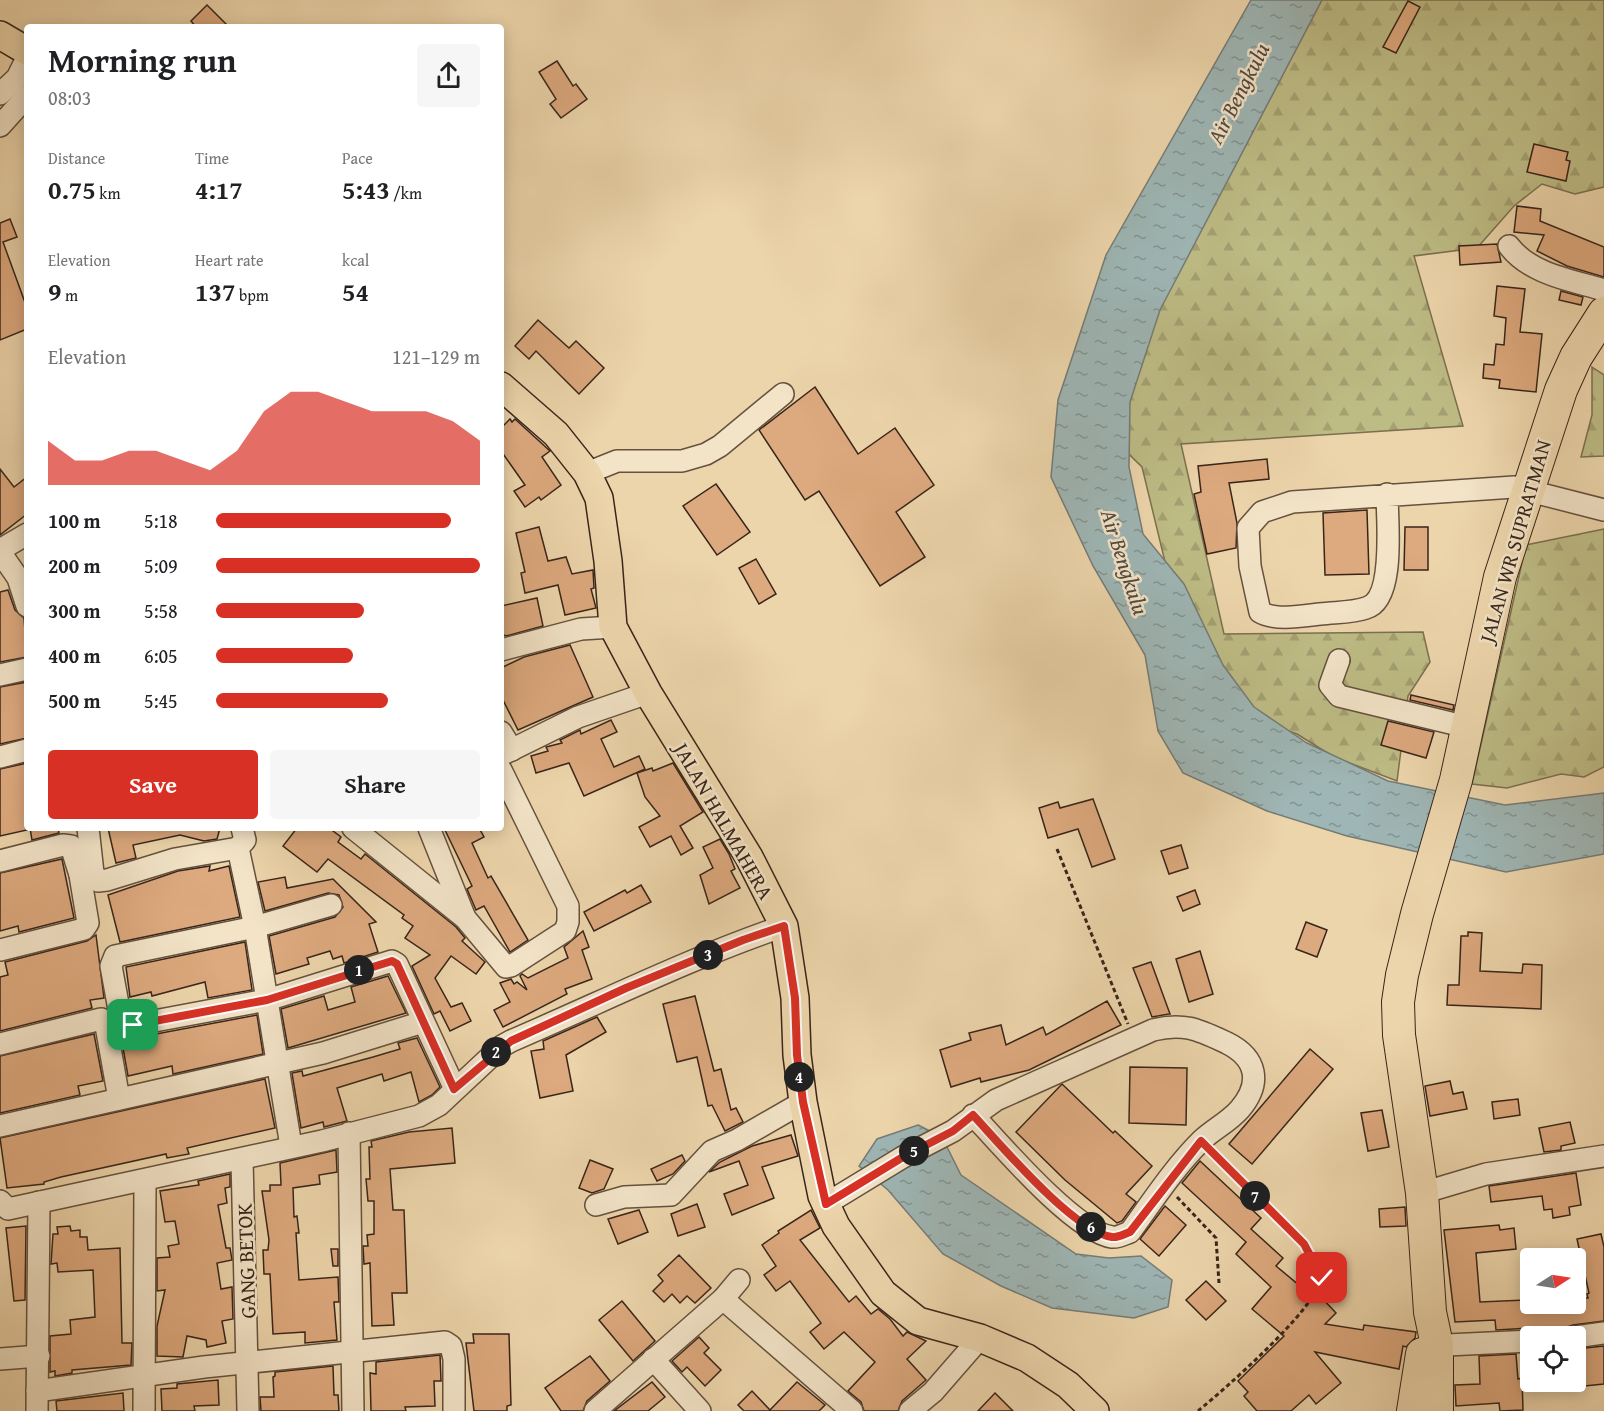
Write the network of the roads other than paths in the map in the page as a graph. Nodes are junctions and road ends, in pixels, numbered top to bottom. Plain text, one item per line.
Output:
1 (0, 35) edge
2 (24, 49) edge
3 (24, 64) edge
4 (0, 94) edge
5 (24, 99) edge
6 (0, 126) edge
7 (1509, 246) dead end
8 (1604, 290) edge
9 (1604, 314) edge
10 (504, 389) edge
11 (783, 394) dead end
12 (587, 473) junction
13 (1527, 490) junction
14 (1387, 494) junction
15 (1604, 510) edge
16 (24, 536) edge
17 (0, 551) edge
18 (9, 580) edge
19 (24, 602) edge
20 (613, 627) junction
21 (504, 649) edge
22 (1339, 660) dead end
23 (24, 670) edge
24 (0, 675) edge
25 (648, 693) junction
26 (1467, 727) junction
27 (504, 746) edge
28 (24, 751) edge
29 (0, 757) edge
30 (504, 776) edge
31 (88, 831) edge
32 (357, 831) edge
33 (430, 831) edge
34 (240, 838) edge
35 (0, 861) edge
36 (86, 874) junction
37 (331, 904) dead end
38 (465, 918) junction
39 (784, 926) junction
40 (255, 927) junction
41 (0, 950) edge
42 (267, 1000) junction
43 (423, 1022) junction
44 (0, 1044) edge
45 (276, 1063) junction
46 (454, 1089) junction
47 (119, 1099) junction
48 (803, 1102) junction
49 (973, 1115) junction
50 (0, 1126) edge
51 (349, 1133) junction
52 (291, 1146) junction
53 (1604, 1156) edge
54 (242, 1159) junction
55 (145, 1181) junction
56 (1422, 1192) junction
57 (39, 1202) junction
58 (826, 1204) junction
59 (596, 1205) dead end
60 (3, 1207) edge
61 (739, 1280) dead end
62 (723, 1299) junction
63 (1604, 1332) edge
64 (1586, 1334) edge
65 (980, 1338) junction
66 (1520, 1342) edge
67 (1430, 1346) junction
68 (353, 1353) junction
69 (39, 1356) junction
70 (0, 1359) edge
71 (653, 1359) junction
72 (249, 1362) junction
73 (144, 1376) junction
74 (37, 1401) edge
75 (144, 1411) edge
76 (249, 1411) edge
77 (353, 1411) edge
78 (454, 1411) edge
79 (595, 1411) edge
80 (700, 1411) edge
81 (852, 1411) edge
82 (910, 1411) edge
83 (1095, 1411) edge
84 (1413, 1411) edge
85 (1437, 1411) edge

1 - 2 main road
3 - 4 street
5 - 6 street
7 - 8 street
9 - 13 highway, JALAN WR SUPRATMAN
10 - 12 main road, JALAN HALMAHERA
11 - 12 street
12 - 20 main road, JALAN HALMAHERA
13 - 14 street
13 - 15 street
13 - 26 highway, JALAN WR SUPRATMAN
14 - 14 street
16 - 17 street
17 - 18 street
18 - 19 street
20 - 21 street
20 - 25 main road, JALAN HALMAHERA
22 - 26 street
23 - 24 street
25 - 27 street
25 - 39 main road, JALAN HALMAHERA
26 - 56 highway, JALAN WR SUPRATMAN
28 - 29 street
30 - 38 street
31 - 36 street
32 - 38 street
33 - 38 street
34 - 36 street
34 - 40 street
35 - 36 street
36 - 41 street
37 - 40 street
39 - 46 street
39 - 48 main road, JALAN HALMAHERA
40 - 42 street
40 - 42 street
42 - 43 street
42 - 45 street
43 - 45 street
43 - 46 street
44 - 47 street
45 - 47 street
45 - 52 street
46 - 51 street
47 - 50 street
48 - 58 main road, JALAN HALMAHERA
48 - 59 street
49 - 49 street
49 - 58 street
51 - 52 street
51 - 68 street
52 - 54 street
53 - 56 street
54 - 55 street
54 - 72 street, GANG BETOK
55 - 57 street
55 - 73 street
56 - 67 highway, JALAN WR SUPRATMAN
57 - 60 street
57 - 69 street
58 - 65 main road, JALAN HALMAHERA
61 - 62 street
62 - 71 street
62 - 81 street
63 - 64 street
65 - 82 street
65 - 83 main road, JALAN HALMAHERA
66 - 67 street
67 - 84 highway
67 - 85 highway
68 - 72 street
68 - 77 street
68 - 78 street
69 - 70 street
69 - 74 street
71 - 79 street
71 - 80 street
72 - 73 street
72 - 76 street, GANG BETOK
73 - 74 street
73 - 75 street

